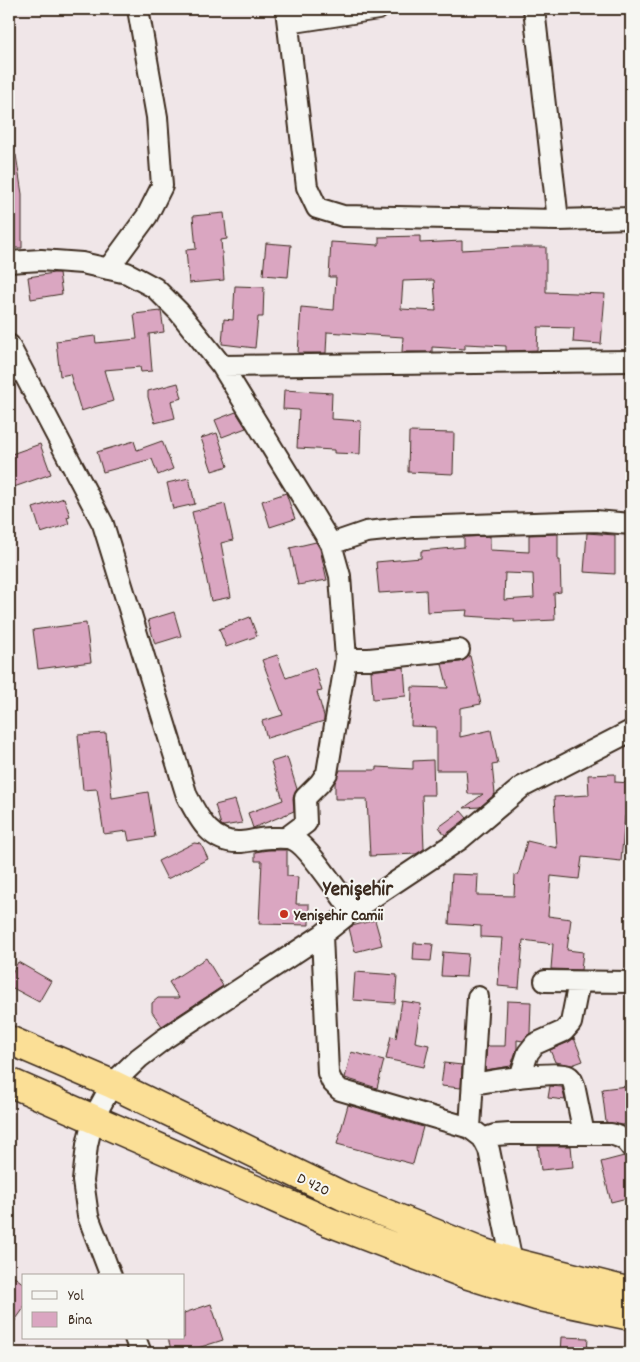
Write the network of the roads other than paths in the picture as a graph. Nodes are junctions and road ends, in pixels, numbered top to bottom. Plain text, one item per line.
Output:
1 (138, 9) edge
2 (378, 9) edge
3 (534, 9) edge
4 (287, 16) edge
5 (631, 218) edge
6 (558, 220) junction
7 (9, 262) edge
8 (108, 269) junction
9 (9, 345) edge
10 (631, 361) edge
11 (222, 366) junction
12 (631, 524) edge
13 (331, 544) junction
14 (459, 650) dead end
15 (346, 659) junction
16 (631, 731) edge
17 (286, 838) junction
18 (352, 911) junction
19 (322, 935) junction
20 (545, 981) dead end
21 (579, 982) junction
22 (631, 982) edge
23 (478, 997) dead end
24 (9, 1040) edge
25 (520, 1077) junction
26 (9, 1082) edge
27 (112, 1084) junction
28 (473, 1084) junction
29 (93, 1118) junction
30 (477, 1134) junction
31 (584, 1134) junction
32 (631, 1147) edge
33 (512, 1262) junction
34 (110, 1274) edge
35 (631, 1292) edge
36 (631, 1316) edge
37 (136, 1340) edge
38 (141, 1353) edge

1 - 8 street
2 - 4 street
3 - 6 street
4 - 6 street
5 - 6 street
7 - 8 street
8 - 11 street
9 - 17 street
10 - 11 street
11 - 13 street
12 - 13 street
13 - 15 street
14 - 15 street
15 - 17 street
16 - 18 street
17 - 18 street
18 - 19 street
19 - 27 street
19 - 30 street
20 - 21 street
21 - 22 street
21 - 25 street
23 - 28 street
24 - 27 highway, D 420
25 - 28 street
25 - 31 street
26 - 29 highway
27 - 29 street
27 - 33 highway, D 420
28 - 30 street
29 - 34 street
29 - 36 highway
30 - 31 street
30 - 33 street
31 - 32 street
33 - 35 highway, D 420
37 - 38 street

